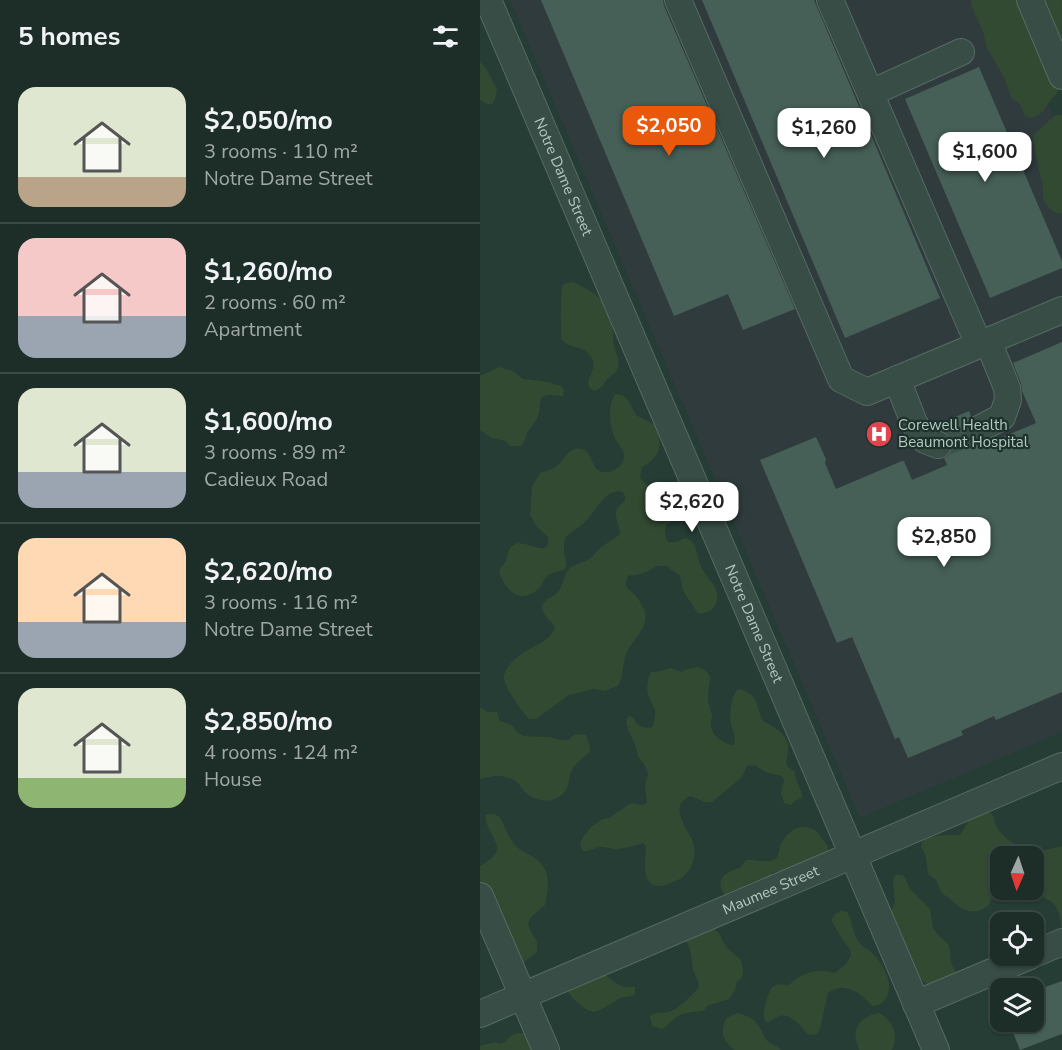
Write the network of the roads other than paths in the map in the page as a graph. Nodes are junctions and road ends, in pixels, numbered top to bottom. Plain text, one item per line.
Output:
1 (488, 0) edge
2 (678, 0) edge
3 (830, 0) edge
4 (1030, 0) edge
5 (961, 52) dead end
6 (1062, 76) edge
7 (871, 93) junction
8 (1062, 310) edge
9 (983, 343) junction
10 (897, 379) junction
11 (977, 430) tunnel mouth
12 (938, 445) dead end
13 (1062, 766) edge
14 (853, 855) junction
15 (481, 902) edge
16 (1062, 942) edge
17 (1044, 950) edge
18 (1006, 966) edge
19 (523, 996) junction
20 (916, 1004) junction
21 (480, 1014) edge
22 (546, 1050) edge
23 (936, 1050) edge

1 - 14 street, Notre Dame Street
2 - 10 street
3 - 7 street
4 - 6 street
5 - 7 street
7 - 9 street
8 - 9 street
9 - 10 street
9 - 11 street
10 - 12 street
13 - 14 street, Maumee Street
14 - 19 street, Maumee Street
14 - 20 street, Notre Dame Street
15 - 19 street
16 - 17 street
18 - 20 street
19 - 21 street, Maumee Street
19 - 22 street
20 - 23 street, Notre Dame Street

